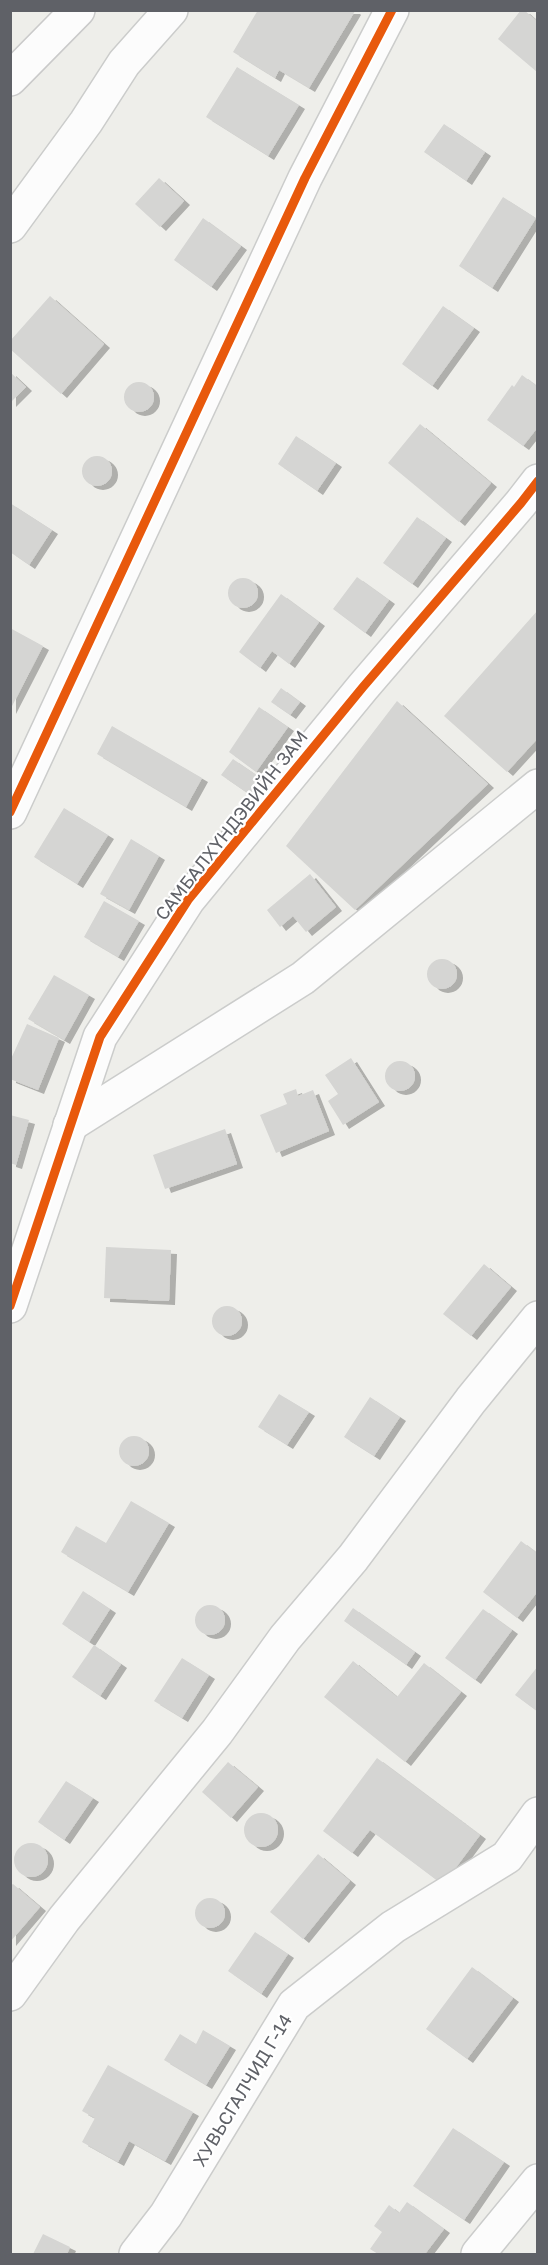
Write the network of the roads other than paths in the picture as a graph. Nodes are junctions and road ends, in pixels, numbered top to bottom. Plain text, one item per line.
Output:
1 (171, 10) edge
2 (392, 10) edge
3 (71, 13) edge
4 (10, 79) edge
5 (10, 226) edge
6 (537, 481) edge
7 (537, 786) edge
8 (10, 812) edge
9 (70, 1125) junction
10 (10, 1306) edge
11 (537, 1318) edge
12 (537, 1814) edge
13 (10, 1994) edge
14 (537, 2181) edge
15 (136, 2254) edge
16 (478, 2254) edge

1 - 5 street
2 - 8 street
3 - 4 street
6 - 9 street, САМБАЛХҮНДЭВИЙН ЗАМ
7 - 9 street
9 - 10 street, САМБАЛХҮНДЭВИЙН ЗАМ
11 - 13 street
12 - 15 street, ХУВЬСГАЛЧИД Г-14
14 - 16 street

